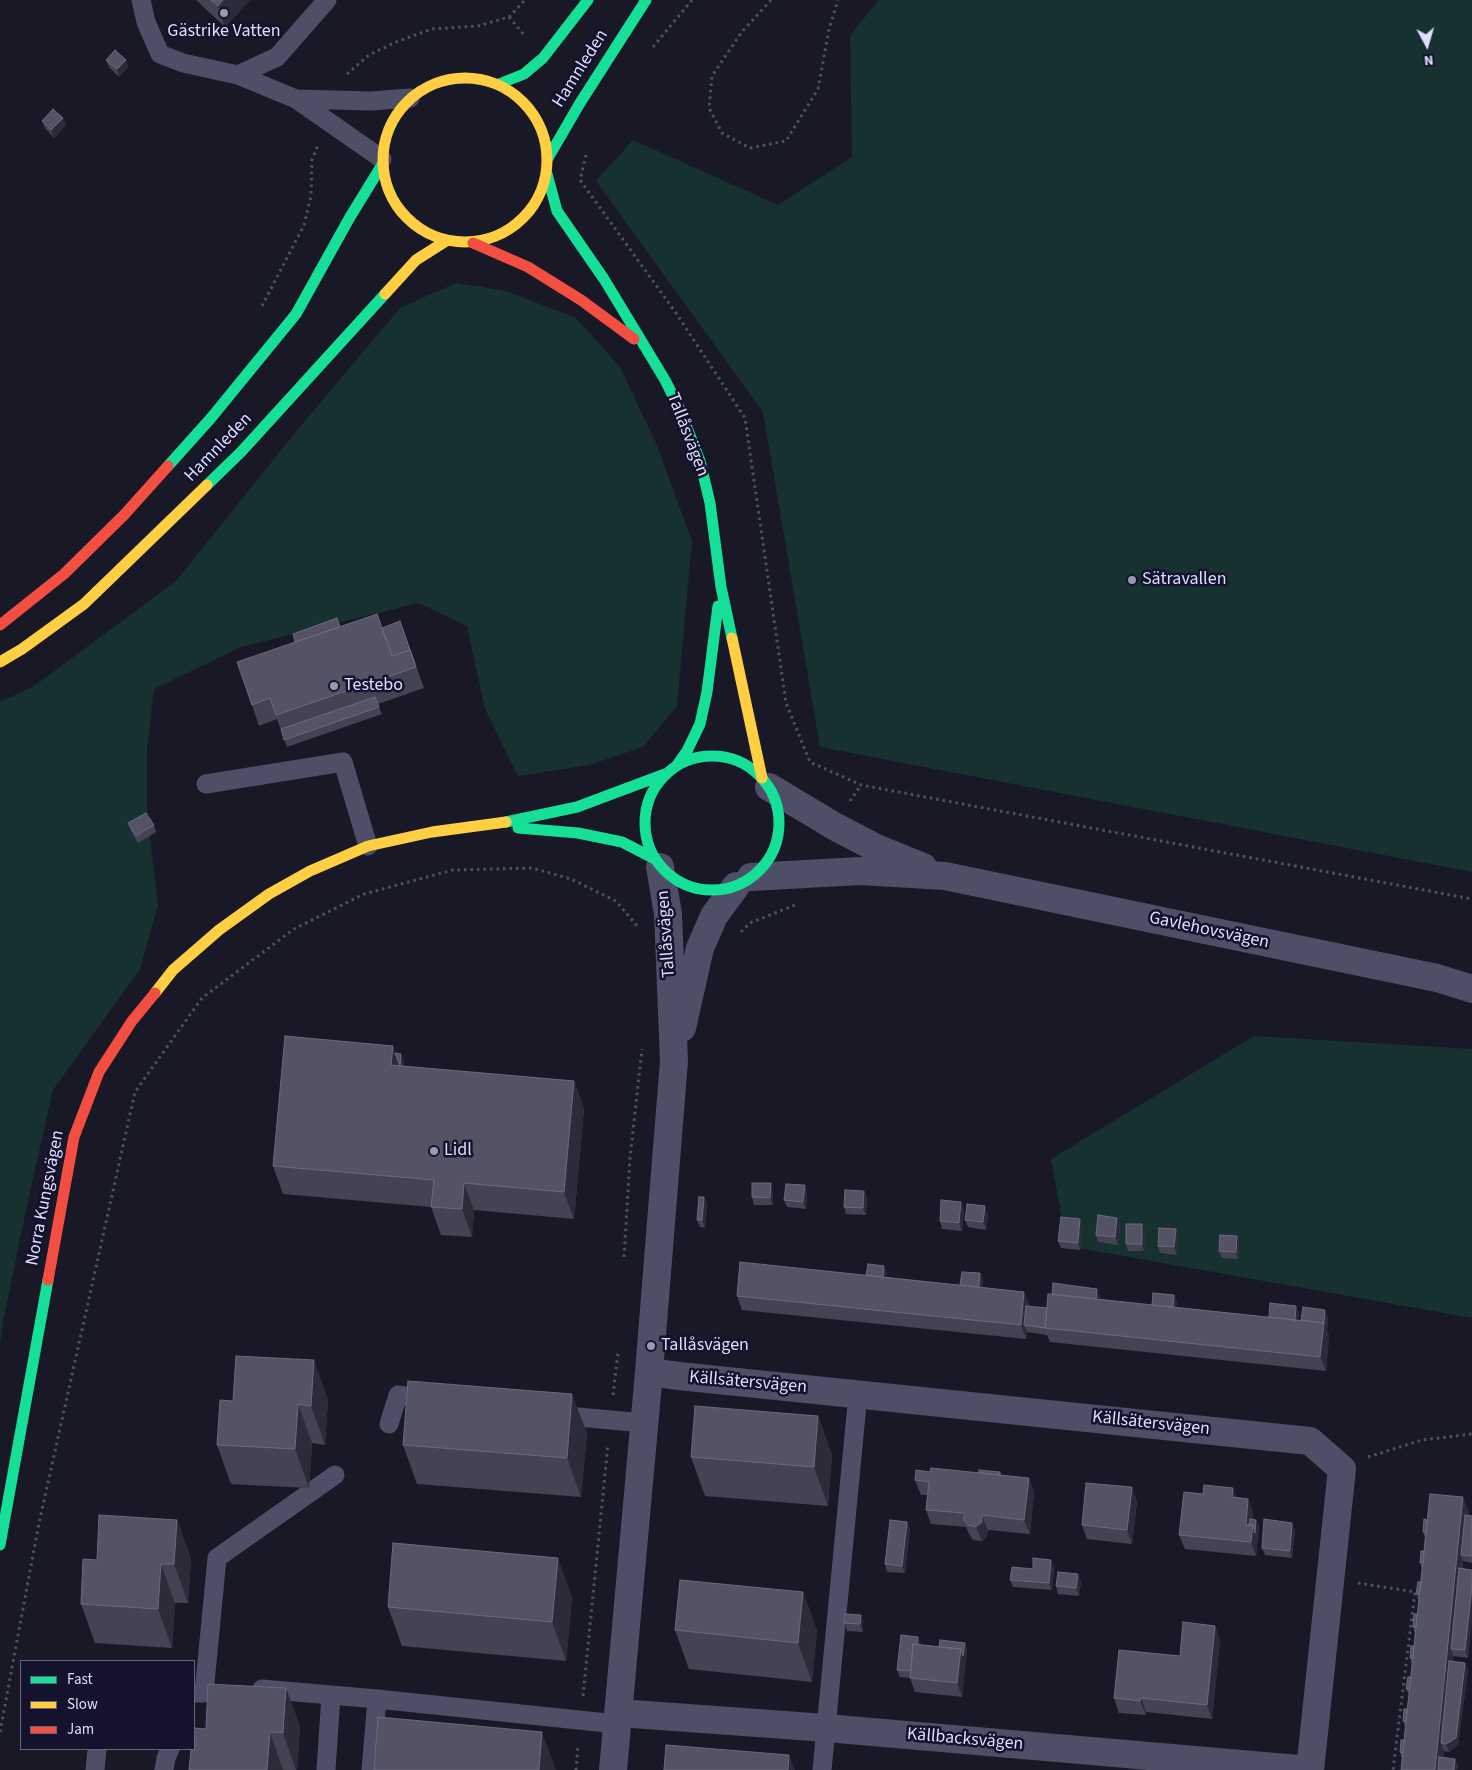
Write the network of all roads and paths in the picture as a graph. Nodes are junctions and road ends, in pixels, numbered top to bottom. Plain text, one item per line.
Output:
1 (141, 0) edge
2 (327, 0) edge
3 (525, 0) edge
4 (588, 0) edge
5 (646, 0) edge
6 (771, 0) edge
7 (838, 0) edge
8 (238, 75) junction
9 (498, 84) junction
10 (410, 98) junction
11 (296, 99) junction
12 (336, 100) junction
13 (328, 122) junction
14 (548, 158) junction
15 (382, 162) junction
16 (547, 174) junction
17 (446, 241) junction
18 (473, 243) junction
19 (259, 311) dead end
20 (645, 347) junction
21 (721, 587) junction
22 (0, 625) edge
23 (0, 662) edge
24 (677, 765) junction
25 (665, 774) junction
26 (766, 783) junction
27 (206, 784) dead end
28 (492, 825) junction
29 (834, 826) junction
30 (368, 846) junction
31 (658, 863) junction
32 (812, 873) junction
33 (945, 876) junction
34 (743, 882) junction
35 (1472, 899) edge
36 (669, 943) junction
37 (700, 948) junction
38 (1472, 988) edge
39 (642, 1040) dead end
40 (674, 1061) junction
41 (624, 1257) dead end
42 (618, 1354) dead end
43 (649, 1372) junction
44 (858, 1394) junction
45 (448, 1402) edge
46 (541, 1413) edge
47 (611, 1420) junction
48 (644, 1423) junction
49 (389, 1424) dead end
50 (1472, 1434) edge
51 (1342, 1468) junction
52 (335, 1475) dead end
53 (0, 1546) edge
54 (1330, 1579) junction
55 (242, 1689) edge
56 (223, 1691) edge
57 (331, 1695) junction
58 (197, 1697) edge
59 (377, 1699) junction
60 (618, 1719) junction
61 (580, 1720) junction
62 (826, 1728) junction
63 (0, 1732) edge
64 (97, 1750) edge
65 (170, 1750) edge
66 (95, 1770) edge
67 (164, 1770) edge
68 (326, 1770) edge
69 (371, 1770) edge
70 (576, 1770) edge
71 (613, 1770) edge
72 (822, 1770) edge
73 (1310, 1770) edge
74 (1393, 1770) edge

1 - 8 lane
2 - 8 lane
3 - 12 path
4 - 9 street, Hamnleden
5 - 14 street, Hamnleden
6 - 7 path
8 - 11 lane
9 - 10 street
9 - 14 street
10 - 12 lane
10 - 15 street
11 - 12 lane
11 - 13 lane
13 - 15 lane
13 - 19 path
14 - 16 street
15 - 17 street
15 - 22 street, Hamnleden
16 - 18 street
16 - 20 street, Tallåsvägen
17 - 18 street
17 - 23 street, Hamnleden
18 - 20 street, Tallåsvägen
20 - 21 street, Tallåsvägen
21 - 24 street, Tallåsvägen
21 - 26 street, Tallåsvägen
24 - 25 street, Tallåsvägen
24 - 26 street, Tallåsvägen
25 - 28 street, Norra Kungsvägen
25 - 31 street, Tallåsvägen
26 - 29 street, Gavlehovsvägen
26 - 34 street, Tallåsvägen
27 - 30 lane
28 - 30 street, Norra Kungsvägen
28 - 31 street, Norra Kungsvägen
29 - 33 street, Gavlehovsvägen
29 - 35 path
30 - 53 street, Norra Kungsvägen
31 - 34 street, Tallåsvägen
31 - 36 street, Tallåsvägen
32 - 33 street, Gavlehovsvägen
32 - 34 street, Gavlehovsvägen
32 - 37 path
33 - 38 street, Gavlehovsvägen
34 - 37 street, Tallåsvägen
36 - 40 street, Tallåsvägen
36 - 63 path
37 - 40 street, Tallåsvägen
39 - 41 path
40 - 43 street, Tallåsvägen
42 - 47 path
43 - 44 street, Källsätersvägen
43 - 48 street, Tallåsvägen
44 - 51 street, Källsätersvägen
44 - 62 lane
45 - 49 lane
46 - 47 lane
47 - 48 lane
47 - 61 path
48 - 60 street, Tallåsvägen
50 - 51 path
51 - 54 street
52 - 58 lane
54 - 73 street
54 - 74 path
55 - 57 lane
56 - 58 lane
57 - 59 lane
57 - 68 lane
59 - 61 lane
59 - 69 lane
60 - 61 lane
60 - 62 street, Källbacksvägen
60 - 71 street, Tallåsvägen
61 - 70 path
62 - 72 lane
62 - 73 street, Källbacksvägen
64 - 66 lane
65 - 67 lane

